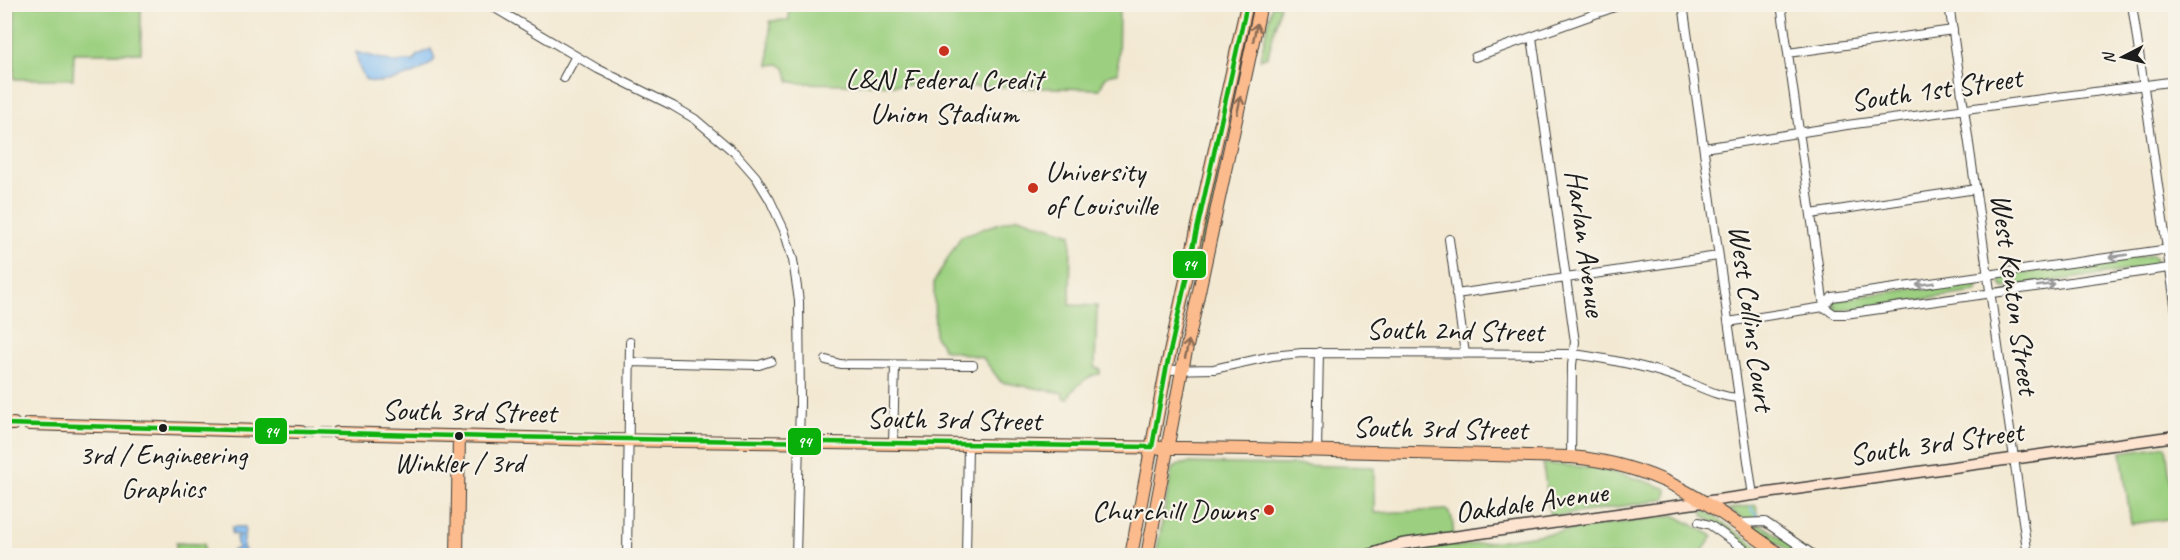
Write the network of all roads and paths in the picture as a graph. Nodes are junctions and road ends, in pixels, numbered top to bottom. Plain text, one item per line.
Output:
1 (488, 4) edge
2 (1247, 4) edge
3 (1262, 4) edge
4 (1623, 4) edge
5 (1683, 4) edge
6 (1781, 4) edge
7 (1949, 4) edge
8 (2132, 4) edge
9 (1953, 30) junction
10 (1532, 37) junction
11 (1788, 53) junction
12 (576, 56) junction
13 (1475, 57) dead end
14 (564, 78) dead end
15 (2175, 81) edge
16 (2143, 85) junction
17 (1965, 110) junction
18 (1799, 132) junction
19 (1704, 148) junction
20 (1976, 189) junction
21 (1811, 214) junction
22 (1449, 239) dead end
23 (2171, 248) edge
24 (1718, 256) junction
25 (2172, 268) edge
26 (1988, 274) junction
27 (1566, 277) junction
28 (1991, 293) junction
29 (1456, 294) junction
30 (1824, 307) junction
31 (2175, 311) edge
32 (1728, 322) junction
33 (630, 342) dead end
34 (1319, 352) junction
35 (1464, 354) junction
36 (1574, 354) junction
37 (826, 360) dead end
38 (771, 361) dead end
39 (630, 362) junction
40 (895, 364) junction
41 (973, 365) dead end
42 (1166, 370) junction
43 (1182, 370) junction
44 (1739, 398) junction
45 (28, 424) dead end
46 (300, 432) tunnel mouth
47 (337, 433) tunnel mouth
48 (459, 436) junction
49 (2175, 436) edge
50 (628, 440) junction
51 (798, 442) junction
52 (893, 444) junction
53 (968, 445) junction
54 (1152, 447) junction
55 (1167, 448) junction
56 (1317, 451) junction
57 (1571, 457) junction
58 (2014, 458) junction
59 (1753, 496) junction
60 (1704, 502) junction
61 (1699, 522) dead end
62 (1737, 523) junction
63 (457, 555) edge
64 (627, 555) edge
65 (796, 555) edge
66 (966, 555) edge
67 (1131, 555) edge
68 (1147, 555) edge
69 (1366, 555) edge
70 (1754, 555) edge
71 (1782, 555) edge
72 (1815, 555) edge
73 (2028, 555) edge

1 - 12 street
2 - 42 main road
43 -> 3 main road
4 - 10 street
5 - 19 street, West Collins Court
6 - 11 street
7 - 9 street, West Kenton Street
8 - 16 street
9 - 11 street
9 - 17 street, West Kenton Street
10 - 13 street
10 - 27 street, Harlan Avenue
11 - 18 street
12 - 14 street
12 - 51 street
15 - 16 street, South 1st Street
16 - 17 street, South 1st Street
16 - 23 street
17 - 18 street, South 1st Street
17 - 20 street, West Kenton Street
18 - 19 street, South 1st Street
18 - 21 street
19 - 24 street, West Collins Court
20 - 21 street
20 - 26 street, West Kenton Street
21 - 30 street
22 - 29 street
23 - 25 street
23 -> 26 street
24 - 27 street
24 - 32 street, West Collins Court
28 -> 25 street
25 - 31 street
26 - 28 street, West Kenton Street
26 -> 30 street
27 - 29 street
27 - 36 street, Harlan Avenue
28 - 30 street
28 - 58 street, West Kenton Street
29 - 35 street
30 - 32 street
32 - 44 street, West Collins Court
33 - 39 street
34 - 35 street, South 2nd Street
34 - 43 street, South 2nd Street
34 - 56 street
35 - 36 street, South 2nd Street
36 - 44 street, South 2nd Street
36 - 57 street, Harlan Avenue
37 - 40 street
38 - 39 street
39 - 50 street
40 - 41 street
40 - 52 street
42 - 43 street, South 2nd Street
42 - 54 main road
43 - 55 main road
44 - 59 street, West Collins Court
45 - 46 main road
47 - 48 main road, South 3rd Street
48 - 50 main road, South 3rd Street
48 - 63 main road
49 - 58 main road, South 3rd Street
50 - 51 main road, South 3rd Street
50 - 64 street
51 - 52 main road, South 3rd Street
51 - 65 street
52 - 53 main road, South 3rd Street
53 - 54 main road, South 3rd Street
53 - 66 street
54 - 55 main road, South 3rd Street
54 - 67 main road
55 - 56 main road, South 3rd Street
55 - 68 main road
56 - 57 main road, South 3rd Street
57 - 60 main road, South 3rd Street
58 - 59 main road, South 3rd Street
58 - 73 street, West Kenton Street
59 - 60 main road, South 3rd Street
60 - 62 main road, South 3rd Street
60 - 69 main road, Oakdale Avenue
61 - 70 street
62 - 71 main road, South 3rd Street
62 - 72 street

